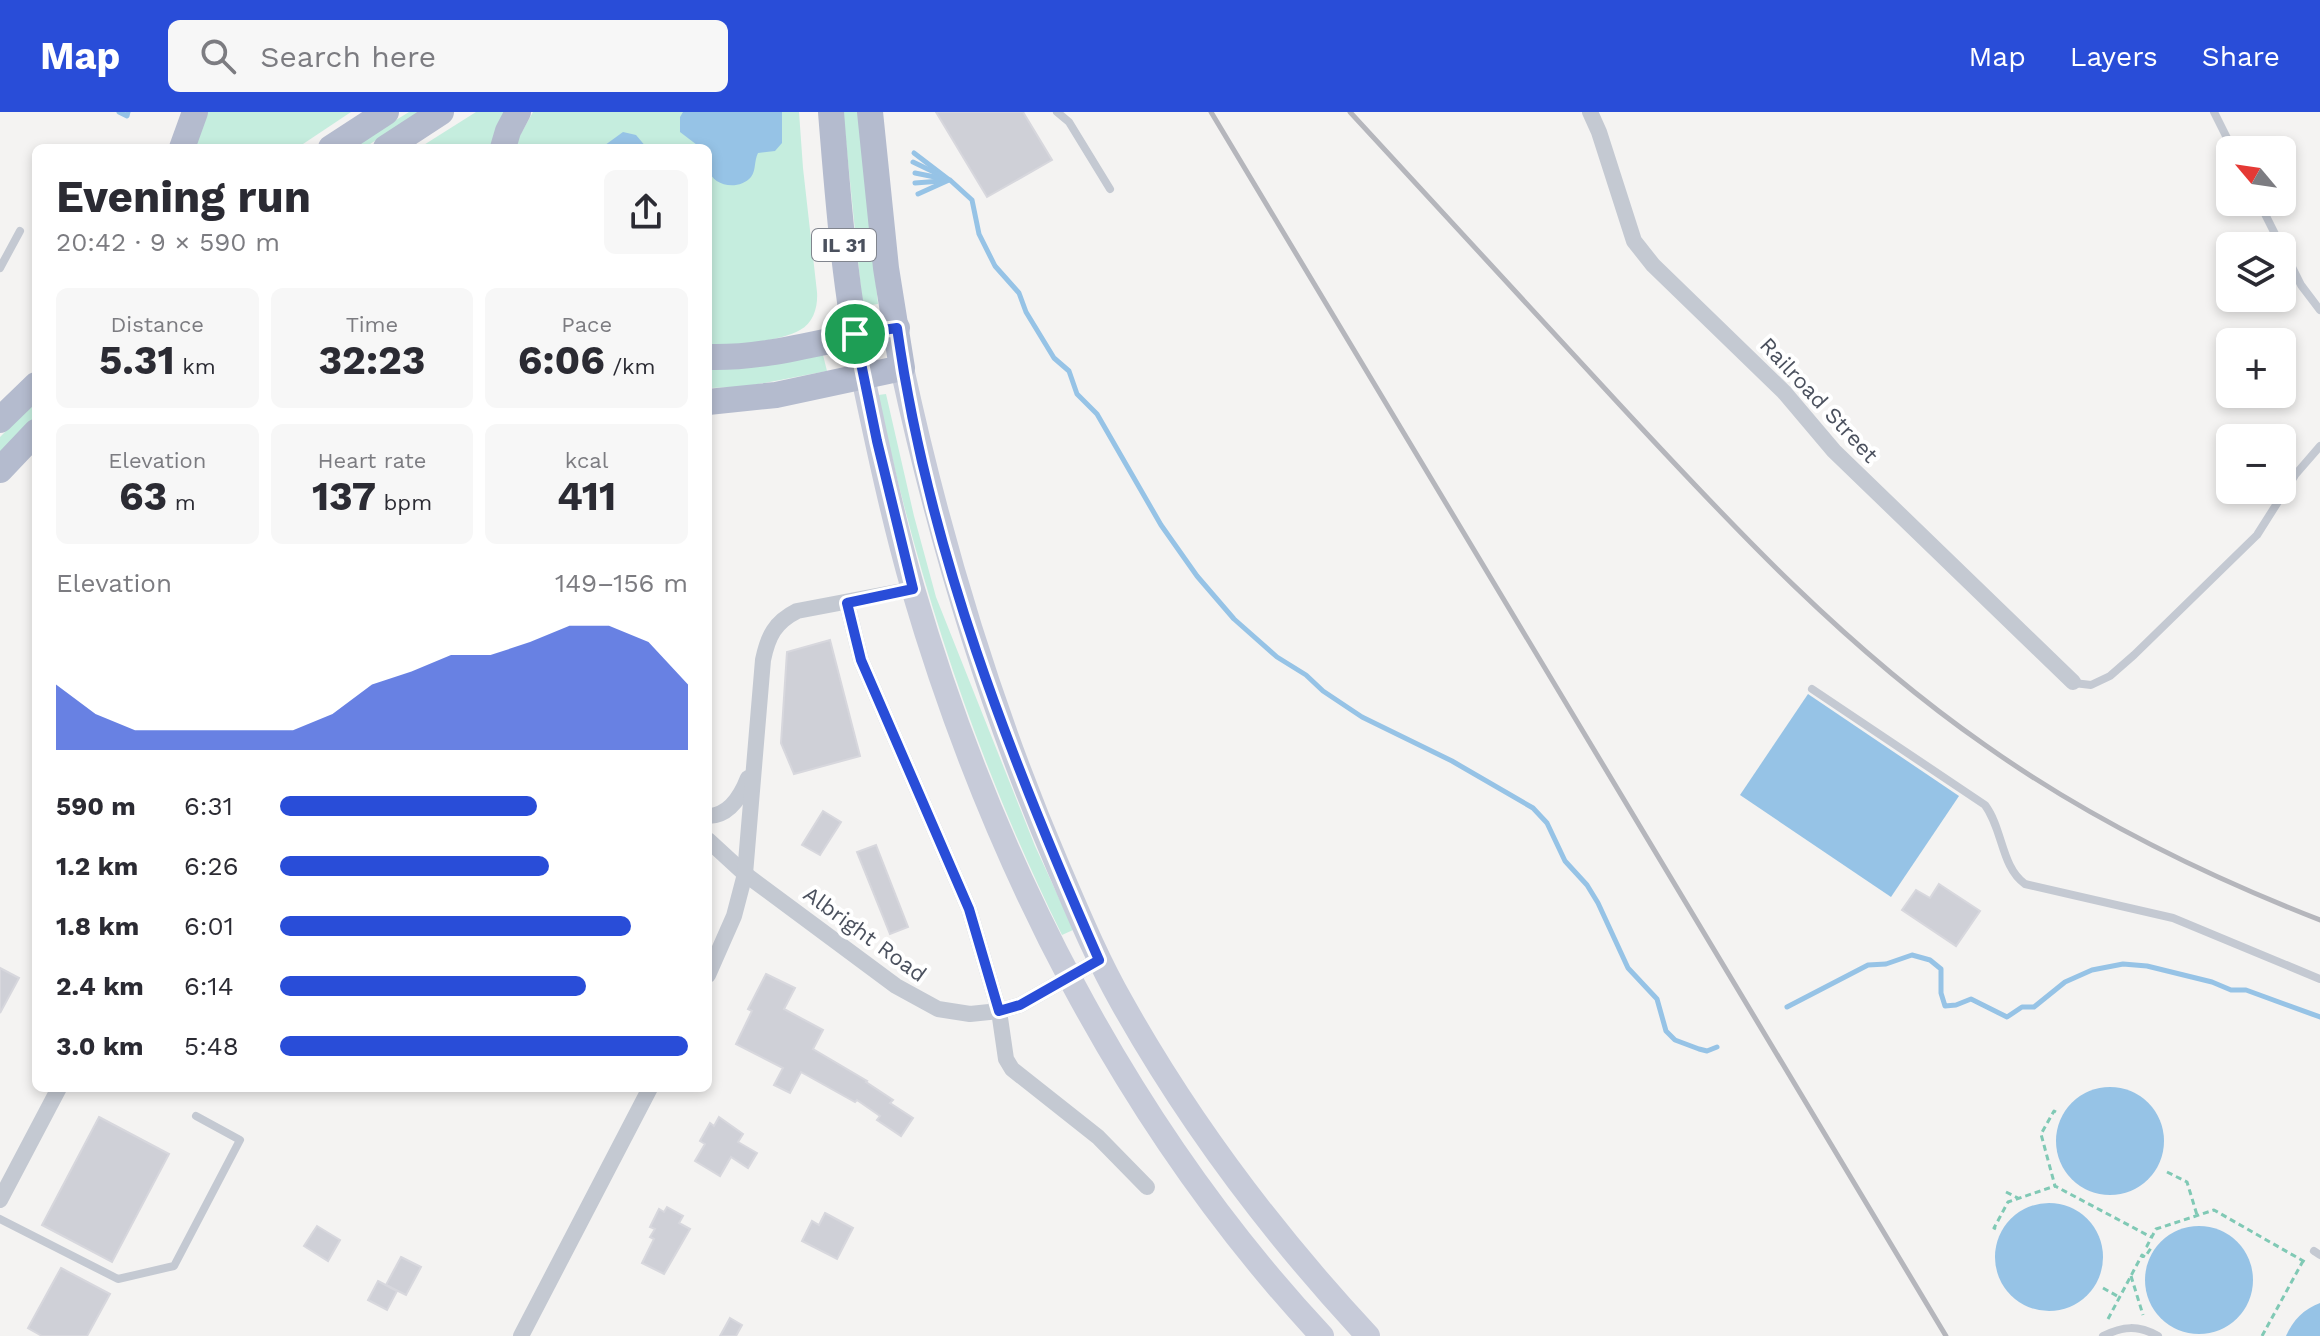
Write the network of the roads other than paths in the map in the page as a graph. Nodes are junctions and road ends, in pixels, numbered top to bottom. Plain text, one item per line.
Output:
1 (195, 112) edge
2 (386, 112) edge
3 (441, 112) edge
4 (518, 112) edge
5 (831, 112) edge
6 (870, 112) edge
7 (1057, 112) edge
8 (1590, 112) edge
9 (2214, 112) edge
10 (2226, 136) edge
11 (183, 144) edge
12 (337, 144) edge
13 (392, 144) edge
14 (504, 144) edge
15 (1110, 189) dead end
16 (20, 231) dead end
17 (0, 268) edge
18 (2296, 275) edge
19 (2320, 310) edge
20 (897, 328) junction
21 (855, 334) junction
22 (712, 357) edge
23 (902, 368) junction
24 (863, 377) junction
25 (32, 389) edge
26 (712, 402) edge
27 (0, 420) edge
28 (32, 436) edge
29 (2320, 446) edge
30 (0, 470) edge
31 (913, 589) junction
32 (847, 603) junction
33 (2073, 682) joint
34 (1812, 689) dead end
35 (754, 762) junction
36 (712, 817) edge
37 (712, 844) edge
38 (745, 874) junction
39 (1099, 960) junction
40 (712, 966) edge
41 (1070, 977) junction
42 (2320, 979) edge
43 (999, 1011) junction
44 (57, 1092) edge
45 (648, 1092) edge
46 (196, 1116) dead end
47 (1147, 1187) dead end
48 (0, 1200) edge
49 (0, 1219) edge
50 (2102, 1333) edge
51 (521, 1336) edge
52 (1322, 1336) edge
53 (1368, 1336) edge
54 (2158, 1336) edge

1 - 11 main road
2 - 12 main road
3 - 13 main road
4 - 14 main road
5 - 21 main road, IL 31
6 - 20 main road, IL 31
7 - 15 lane
8 - 33 street, Railroad Street
9 - 10 lane
16 - 17 lane
18 - 19 lane
20 - 21 main road
20 - 23 main road, IL 31
21 - 22 main road
21 - 24 main road, IL 31
23 - 24 main road
23 - 39 main road, IL 31
24 - 26 main road
24 - 31 main road, IL 31
25 - 27 main road
28 - 30 main road
29 - 33 lane
31 - 32 street
31 - 41 main road, IL 31
32 - 35 street
32 - 43 street
34 - 42 lane
35 - 36 street
35 - 38 street
37 - 38 street, Albright Road
38 - 40 street
38 - 43 street, Albright Road
39 - 41 street, Albright Road
39 - 53 main road, IL 31
41 - 43 street, Albright Road
41 - 52 main road, IL 31
43 - 47 street
44 - 48 street
45 - 51 street
46 - 49 lane
50 - 54 lane

